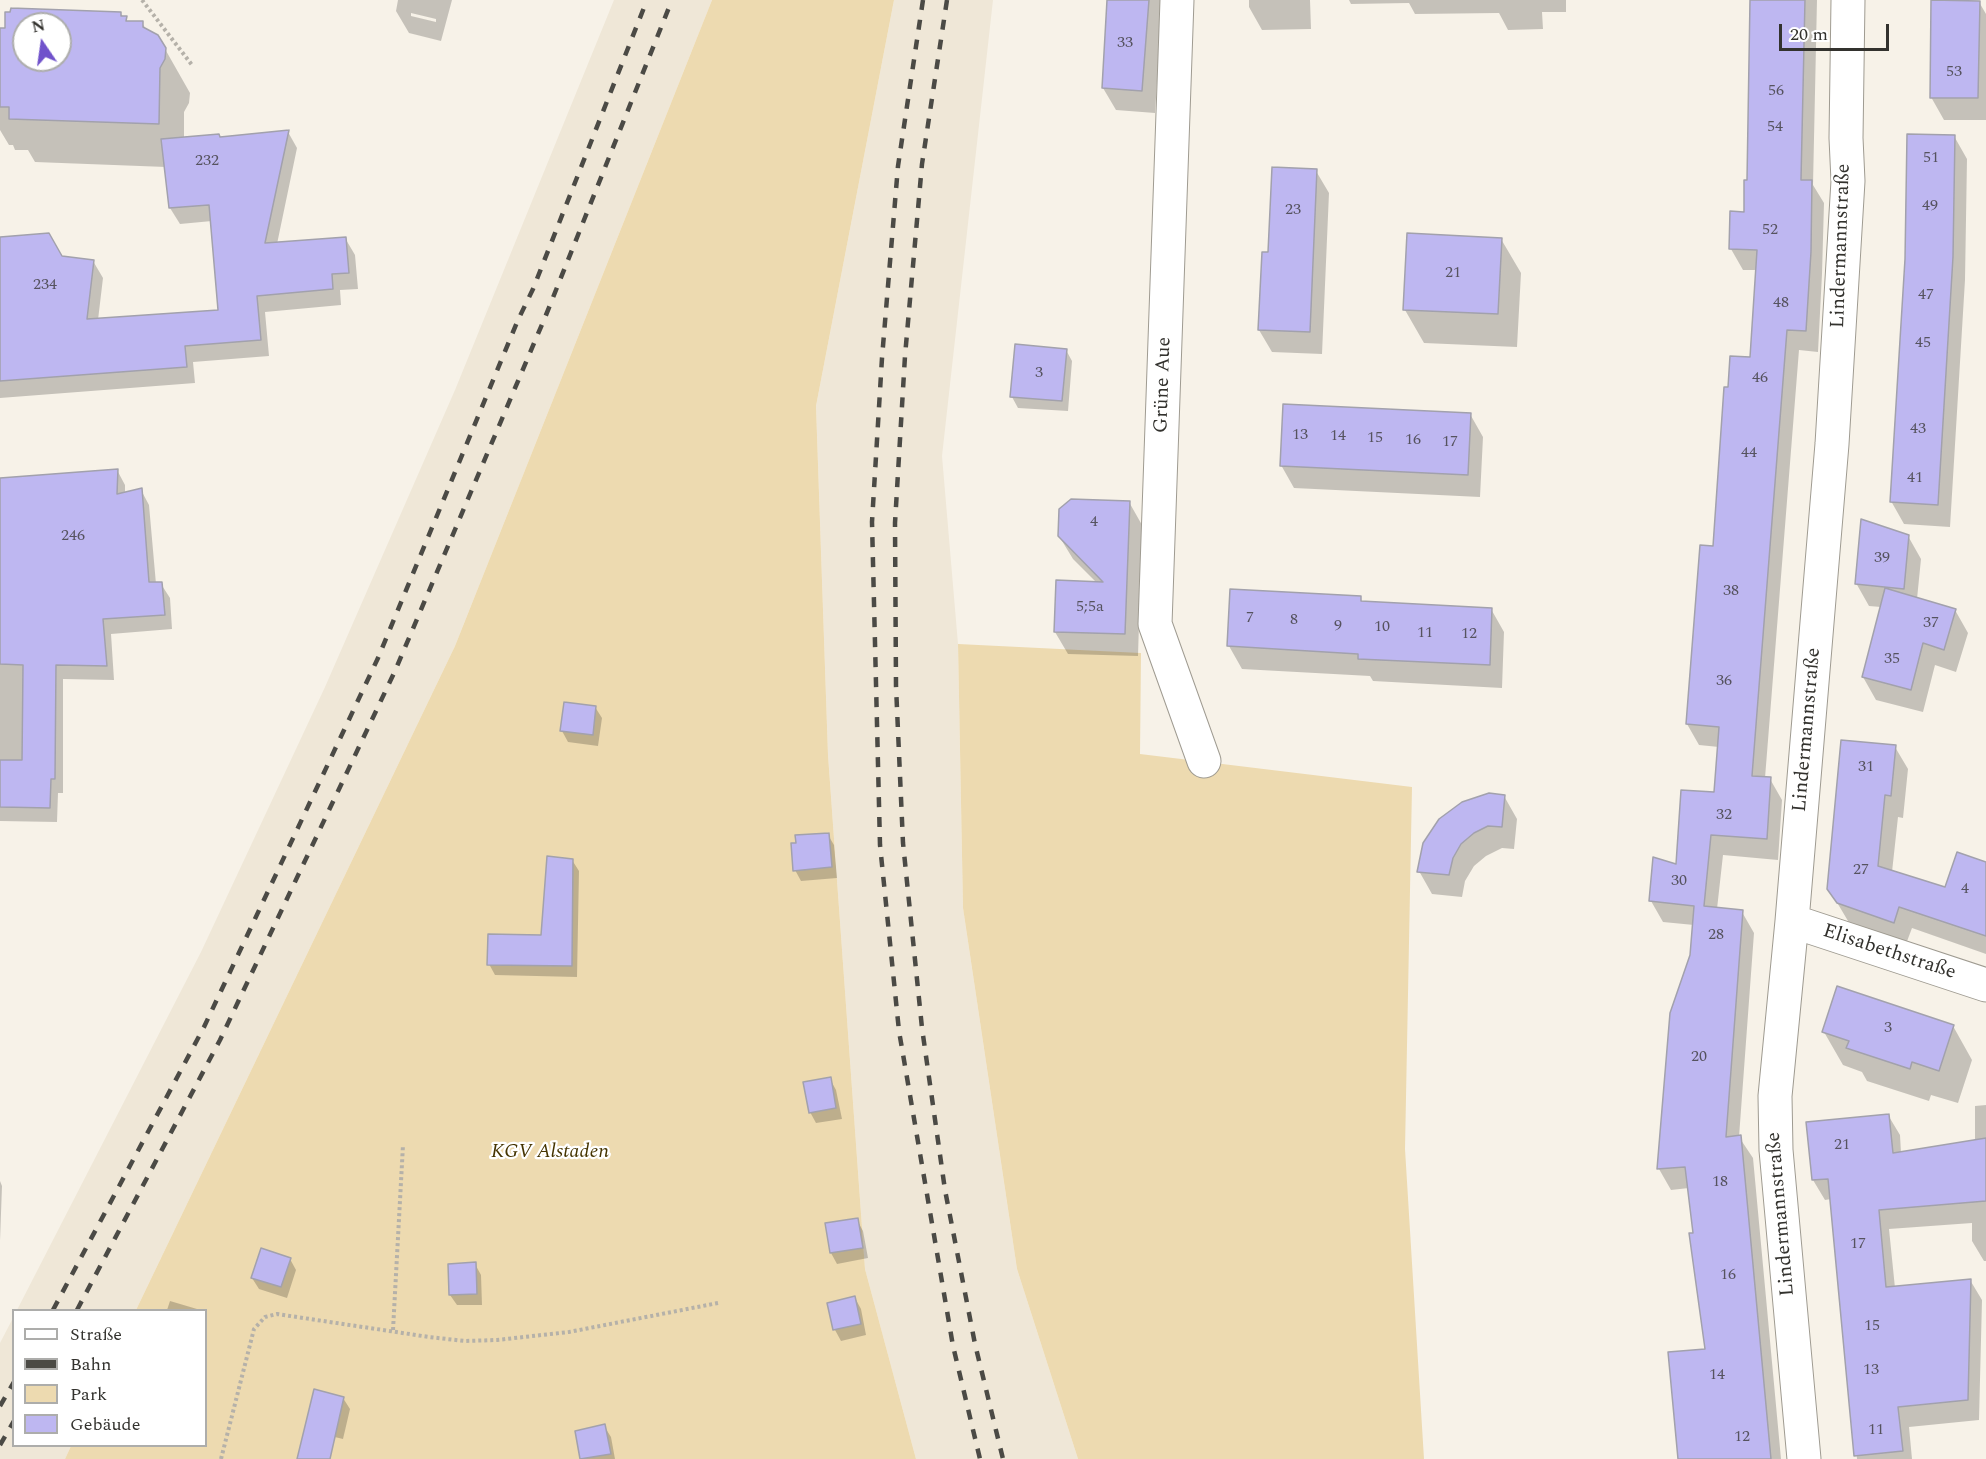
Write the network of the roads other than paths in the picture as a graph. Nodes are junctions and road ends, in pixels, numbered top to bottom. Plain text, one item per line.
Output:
1 (1177, 0) edge
2 (1848, 0) edge
3 (1204, 761) dead end
4 (1792, 921) junction
5 (1986, 985) edge
6 (1804, 1459) edge

1 - 3 street, Grüne Aue
2 - 4 street, Lindermannstraße
4 - 5 street, Elisabethstraße
4 - 6 street, Lindermannstraße

